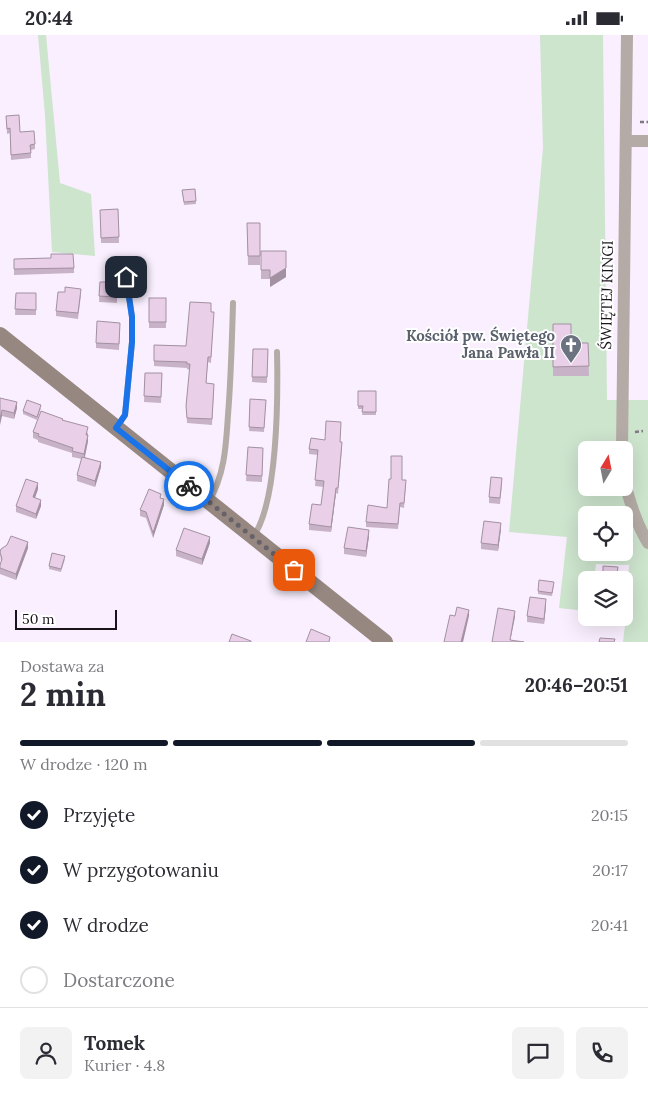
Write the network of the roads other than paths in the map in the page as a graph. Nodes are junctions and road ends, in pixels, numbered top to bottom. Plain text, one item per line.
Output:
1 (627, 35) edge
2 (626, 141) junction
3 (648, 141) edge
4 (126, 277) dead end
5 (233, 303) dead end
6 (0, 335) edge
7 (277, 352) dead end
8 (116, 428) junction
9 (622, 441) edge
10 (629, 496) edge
11 (209, 502) junction
12 (253, 538) junction
13 (648, 543) edge
14 (385, 642) edge

1 - 2 street, ŚWIĘTEJ KINGI
2 - 3 street
2 - 9 street, ŚWIĘTEJ KINGI
4 - 8 lane
5 - 11 lane
6 - 8 street
7 - 12 lane
8 - 11 street
10 - 13 street
11 - 12 street
12 - 14 street

